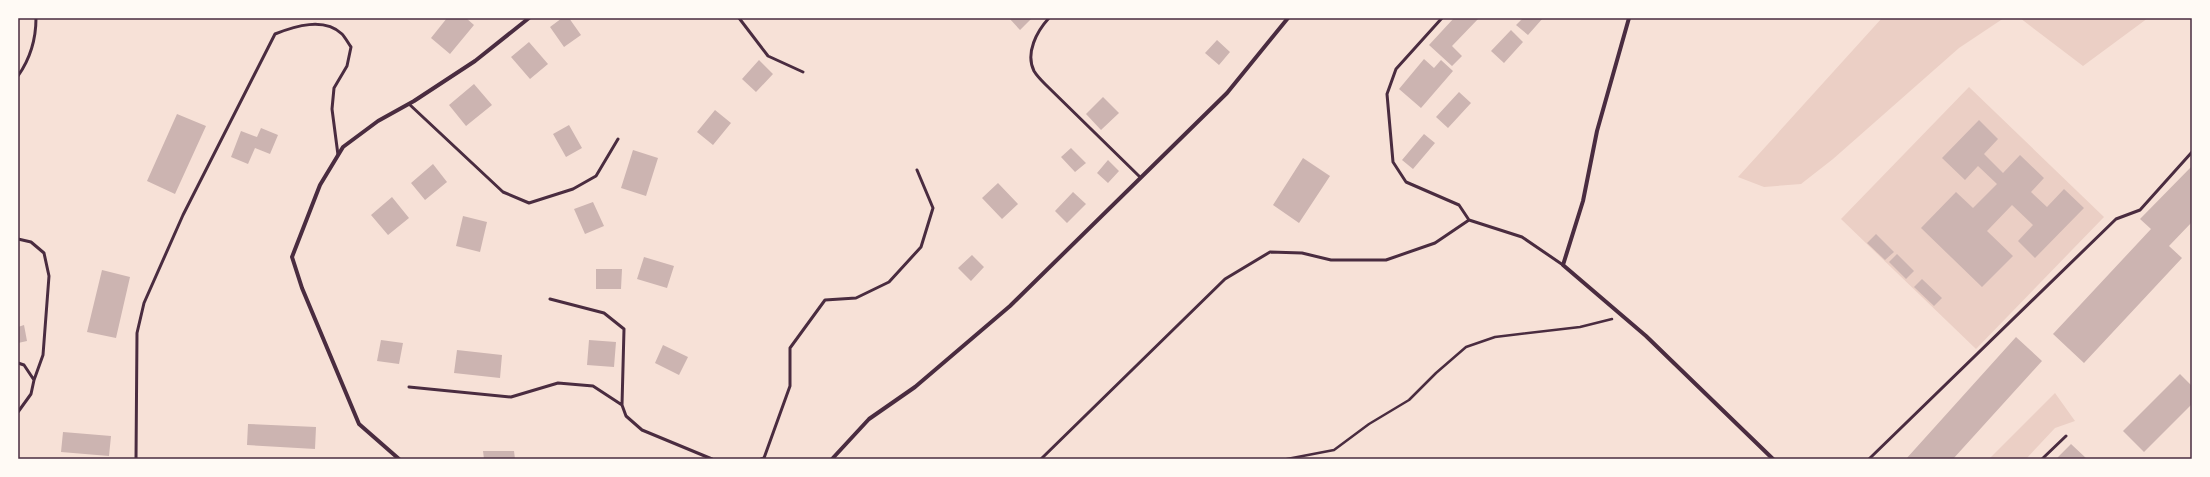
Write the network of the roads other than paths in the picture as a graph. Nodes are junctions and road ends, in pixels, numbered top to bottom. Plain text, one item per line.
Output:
1 (36, 18) edge
2 (529, 18) edge
3 (739, 18) edge
4 (1049, 18) edge
5 (1288, 18) edge
6 (1442, 18) edge
7 (1629, 18) edge
8 (803, 72) dead end
9 (18, 76) edge
10 (409, 104) junction
11 (618, 139) dead end
12 (2192, 152) edge
13 (338, 155) junction
14 (917, 170) dead end
15 (1140, 177) junction
16 (1469, 220) junction
17 (18, 239) edge
18 (1563, 265) junction
19 (550, 299) dead end
20 (18, 363) edge
21 (34, 380) junction
22 (409, 387) dead end
23 (622, 405) junction
24 (18, 412) edge
25 (2066, 436) dead end
26 (136, 459) edge
27 (399, 459) edge
28 (712, 459) edge
29 (761, 459) edge
30 (832, 459) edge
31 (1041, 459) edge
32 (1773, 459) edge
33 (1869, 459) edge
34 (2042, 459) edge

1 - 9 lane
2 - 10 street
3 - 8 lane
4 - 15 lane
5 - 15 street
6 - 16 lane
7 - 18 street
10 - 11 lane
10 - 13 street
12 - 33 lane
13 - 26 lane
13 - 27 street
14 - 29 lane
15 - 30 street
16 - 18 lane
16 - 31 lane
17 - 21 lane
18 - 32 street
19 - 23 lane
20 - 21 lane
21 - 24 lane
22 - 23 lane
23 - 28 lane
25 - 34 lane

